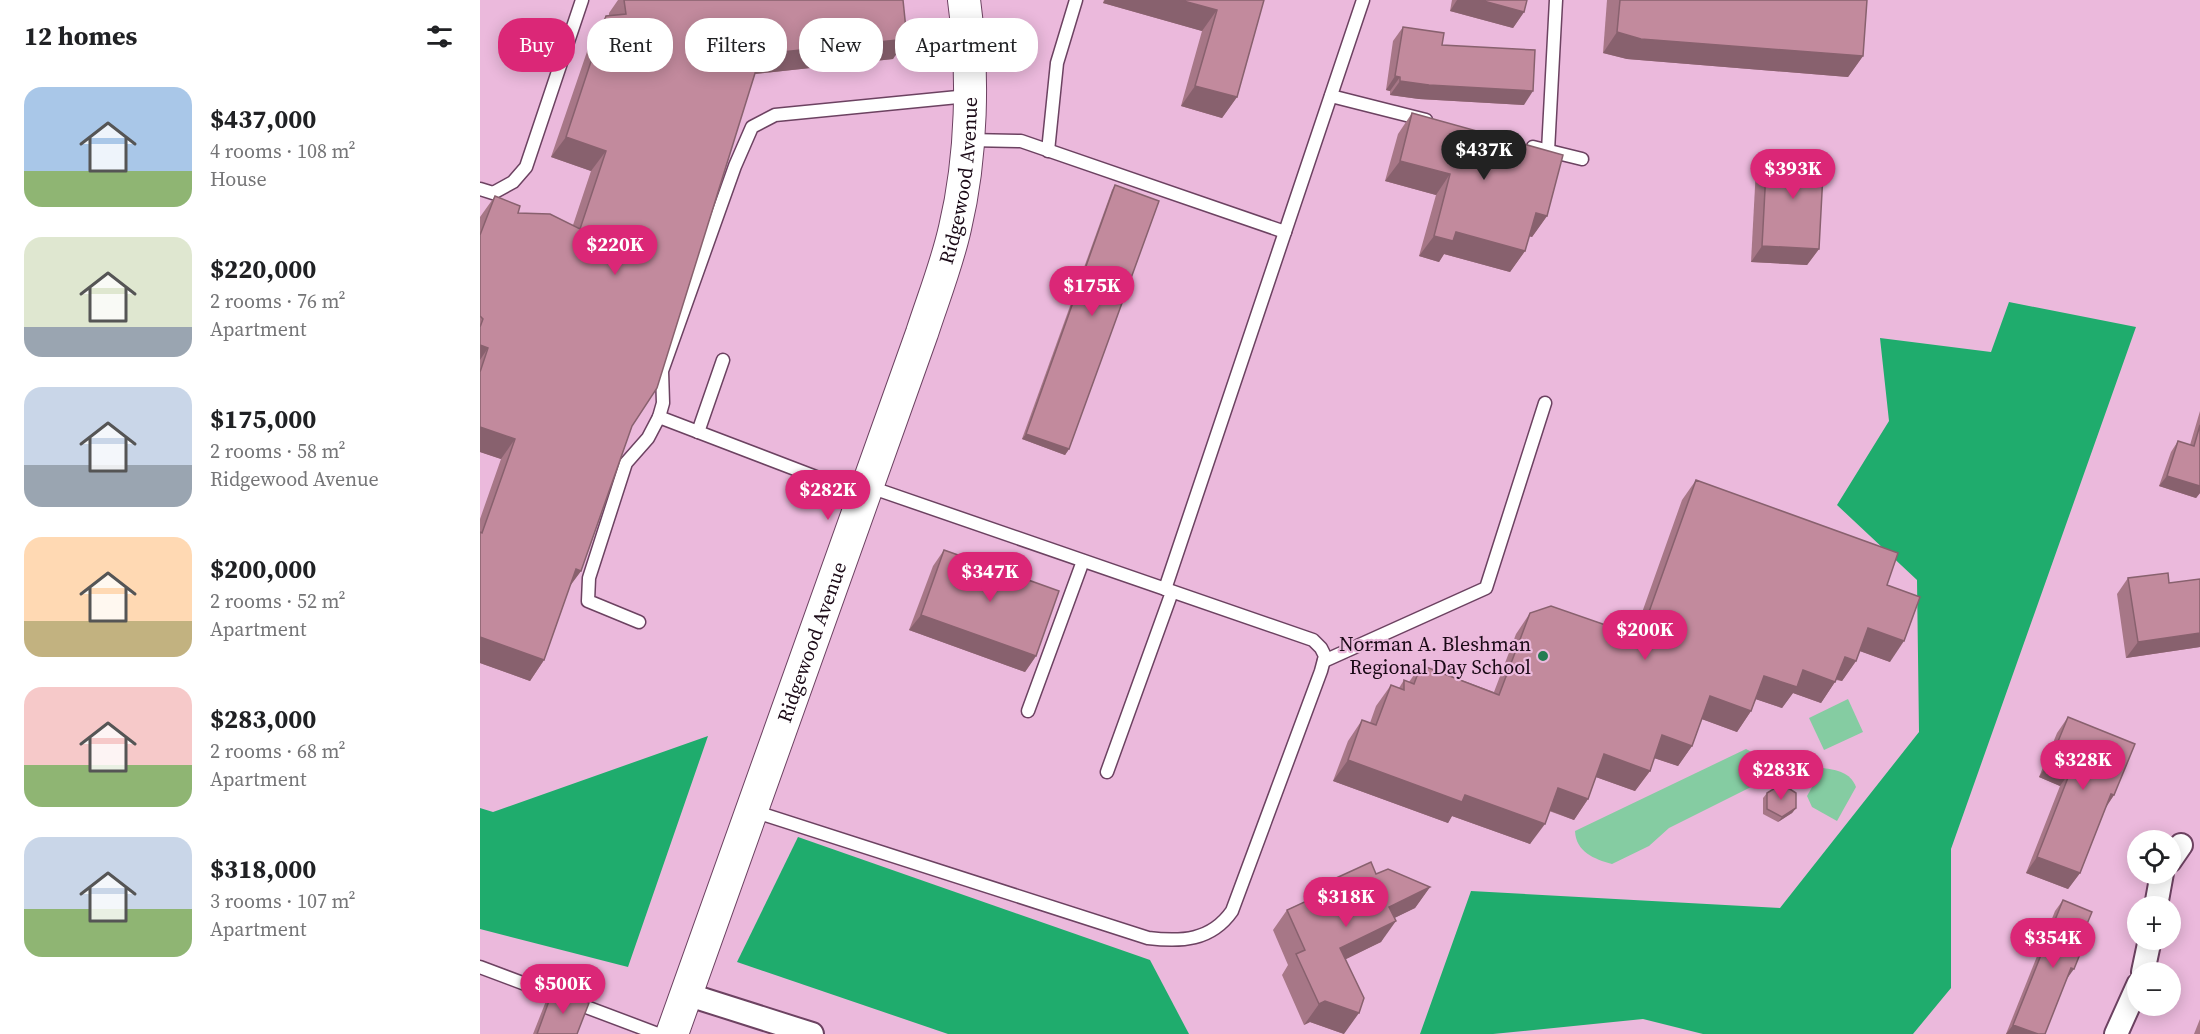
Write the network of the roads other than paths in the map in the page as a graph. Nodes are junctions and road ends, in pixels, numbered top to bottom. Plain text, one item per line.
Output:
1 (582, 0) edge
2 (964, 0) edge
3 (1076, 0) edge
4 (1363, 0) edge
5 (1556, 0) edge
6 (969, 96) junction
7 (1331, 96) junction
8 (1434, 122) edge
9 (968, 140) junction
10 (1525, 145) edge
11 (1048, 151) junction
12 (1548, 151) junction
13 (1582, 159) dead end
14 (480, 189) edge
15 (1285, 232) junction
16 (723, 360) dead end
17 (1545, 403) dead end
18 (659, 417) junction
19 (698, 432) junction
20 (865, 491) junction
21 (1083, 561) junction
22 (1169, 590) junction
23 (639, 622) dead end
24 (1323, 661) junction
25 (1028, 711) dead end
26 (1107, 772) dead end
27 (751, 811) junction
28 (480, 967) edge
29 (686, 994) junction
30 (2127, 1010) edge
31 (658, 1034) edge
32 (672, 1034) edge
33 (812, 1034) edge
34 (2116, 1034) edge

1 - 14 lane
2 - 6 street, Ridgewood Avenue
3 - 11 lane
4 - 7 lane
5 - 12 lane
6 - 9 street, Ridgewood Avenue
6 - 18 lane
7 - 8 lane
7 - 15 lane
9 - 11 lane
9 - 20 street, Ridgewood Avenue
10 - 12 lane
11 - 15 lane
12 - 13 lane
15 - 22 lane
16 - 19 lane
17 - 24 lane
18 - 19 lane
18 - 23 lane
19 - 20 lane
20 - 21 lane
20 - 27 street, Ridgewood Avenue
21 - 22 lane
21 - 25 lane
22 - 24 lane
22 - 26 lane
24 - 27 lane
27 - 29 street, Ridgewood Avenue
28 - 31 lane
29 - 32 street, Ridgewood Avenue
29 - 33 street
30 - 34 street

